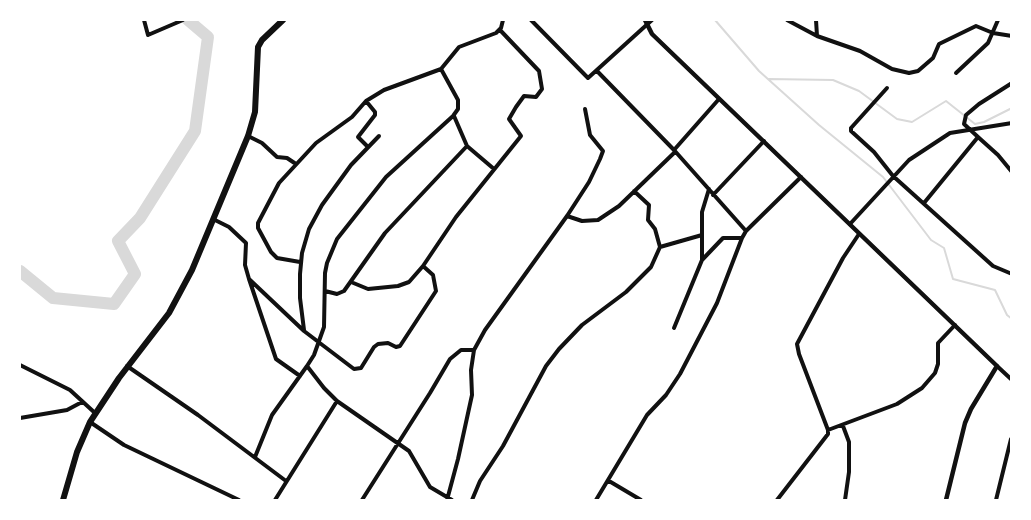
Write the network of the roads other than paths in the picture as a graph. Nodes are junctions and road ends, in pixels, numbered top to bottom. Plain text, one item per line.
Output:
1 (144, 20) edge
2 (183, 20) edge
3 (283, 20) edge
4 (503, 20) edge
5 (531, 20) edge
6 (652, 20) edge
7 (787, 20) edge
8 (816, 20) edge
9 (998, 20) edge
10 (646, 22) edge
11 (500, 30) junction
12 (993, 33) junction
13 (817, 36) junction
14 (1011, 36) edge
15 (441, 69) junction
16 (597, 71) junction
17 (956, 73) dead end
18 (1011, 83) edge
19 (887, 88) dead end
20 (719, 99) junction
21 (366, 101) junction
22 (585, 109) dead end
23 (453, 116) junction
24 (1011, 123) edge
25 (970, 128) junction
26 (248, 136) junction
27 (380, 136) dead end
28 (978, 137) junction
29 (764, 141) junction
30 (468, 146) junction
31 (368, 147) junction
32 (674, 151) junction
33 (296, 164) junction
34 (494, 169) junction
35 (1011, 172) edge
36 (801, 177) junction
37 (891, 177) junction
38 (709, 189) junction
39 (634, 191) junction
40 (713, 195) junction
41 (924, 203) junction
42 (567, 216) junction
43 (215, 220) junction
44 (850, 224) junction
45 (746, 231) junction
46 (859, 234) junction
47 (702, 235) junction
48 (742, 238) junction
49 (660, 247) junction
50 (702, 260) junction
51 (300, 262) junction
52 (423, 266) junction
53 (1011, 274) edge
54 (249, 279) junction
55 (351, 282) junction
56 (325, 291) junction
57 (956, 324) junction
58 (674, 328) dead end
59 (304, 331) junction
60 (319, 343) junction
61 (474, 350) junction
62 (20, 365) edge
63 (127, 366) junction
64 (307, 366) junction
65 (997, 366) junction
66 (300, 376) junction
67 (1011, 380) edge
68 (337, 401) junction
69 (82, 402) junction
70 (95, 413) junction
71 (20, 418) edge
72 (90, 422) junction
73 (843, 426) junction
74 (828, 430) junction
75 (1011, 439) edge
76 (398, 441) junction
77 (255, 457) junction
78 (609, 480) junction
79 (286, 481) junction
80 (236, 500) edge
81 (449, 500) edge
82 (63, 501) edge
83 (275, 501) edge
84 (362, 501) edge
85 (472, 501) edge
86 (596, 501) edge
87 (641, 501) edge
88 (777, 501) edge
89 (844, 501) edge
90 (946, 501) edge
91 (996, 501) edge

1 - 2 street
3 - 26 highway
4 - 11 street
5 - 16 street
6 - 10 street
7 - 13 street
8 - 13 street
9 - 12 street
10 - 16 street
10 - 20 street
11 - 15 street
11 - 34 street
12 - 13 street
12 - 14 street
12 - 17 street
15 - 21 street
15 - 23 street
16 - 32 street
18 - 25 street
19 - 37 street
20 - 29 street
20 - 32 street
21 - 31 street
21 - 33 street
22 - 42 street
23 - 30 street
23 - 56 street
24 - 25 street
25 - 28 street
25 - 37 street
26 - 33 street
26 - 43 highway
27 - 31 street
28 - 35 street
28 - 41 street
29 - 36 street
29 - 40 street
30 - 34 street
30 - 55 street
31 - 51 street
32 - 38 street
32 - 39 street
33 - 51 street
34 - 52 street
36 - 44 street
36 - 45 street
37 - 41 street
37 - 44 street
38 - 40 street
38 - 47 street
39 - 42 street
39 - 49 street
40 - 45 street
41 - 53 street
42 - 61 street
43 - 54 street
43 - 63 highway
44 - 46 street
45 - 48 street
46 - 57 street
46 - 74 street
47 - 49 street
47 - 50 street
48 - 50 street
48 - 78 street
49 - 85 street
50 - 58 street
51 - 59 street
52 - 55 street
52 - 60 street
54 - 59 street
54 - 66 street
55 - 56 street
56 - 60 street
57 - 65 street
57 - 73 street
59 - 60 street
60 - 64 street
61 - 76 street
61 - 81 street
62 - 69 street
63 - 70 highway
63 - 77 street
64 - 66 street
64 - 68 street
65 - 67 street
65 - 90 street
66 - 77 street
68 - 76 street
68 - 79 street
69 - 70 street
69 - 71 street
70 - 72 highway
72 - 80 street
72 - 82 highway
73 - 74 street
73 - 89 street
74 - 88 street
75 - 91 street
76 - 81 street
76 - 84 street
77 - 79 street
78 - 86 street
78 - 87 street
79 - 83 street

